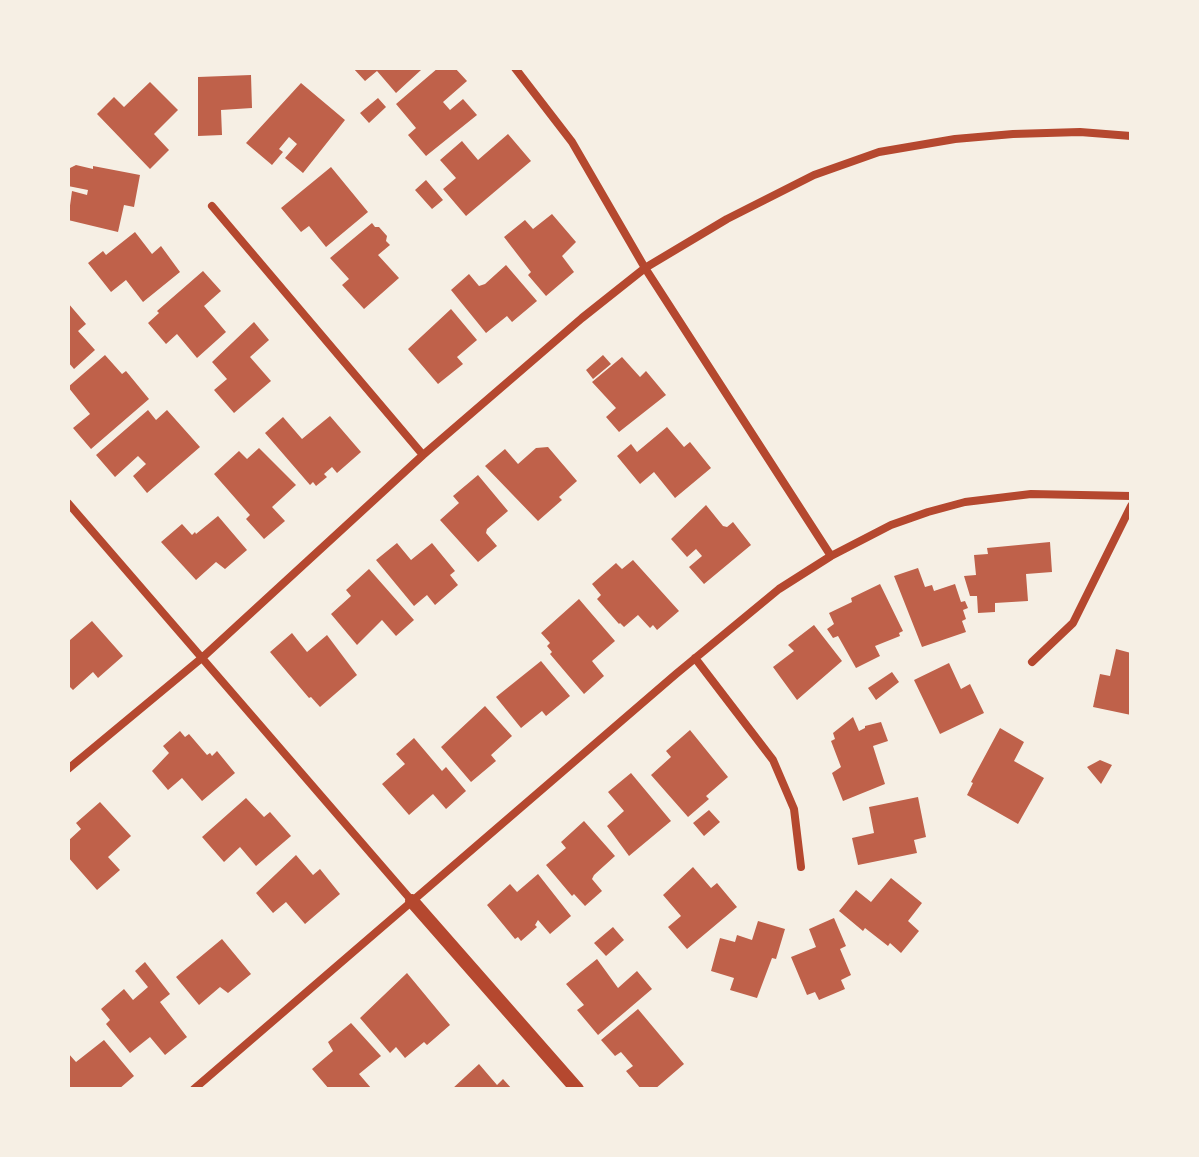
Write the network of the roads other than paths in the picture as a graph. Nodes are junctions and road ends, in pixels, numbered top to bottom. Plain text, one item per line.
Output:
1 (515, 68) edge
2 (1131, 136) edge
3 (212, 206) dead end
4 (645, 268) junction
5 (423, 455) junction
6 (1131, 496) edge
7 (68, 503) edge
8 (1131, 506) edge
9 (831, 556) junction
10 (203, 657) junction
11 (695, 658) junction
12 (1032, 662) dead end
13 (68, 769) edge
14 (801, 867) dead end
15 (412, 901) junction
16 (194, 1089) edge
17 (577, 1089) edge

1 - 4 street
2 - 4 street
3 - 5 street
4 - 5 street
4 - 9 street
5 - 10 street
6 - 9 street
7 - 10 street
8 - 12 street
9 - 11 street
10 - 13 street
10 - 15 street
11 - 14 street
11 - 15 street
15 - 16 street
15 - 17 street

